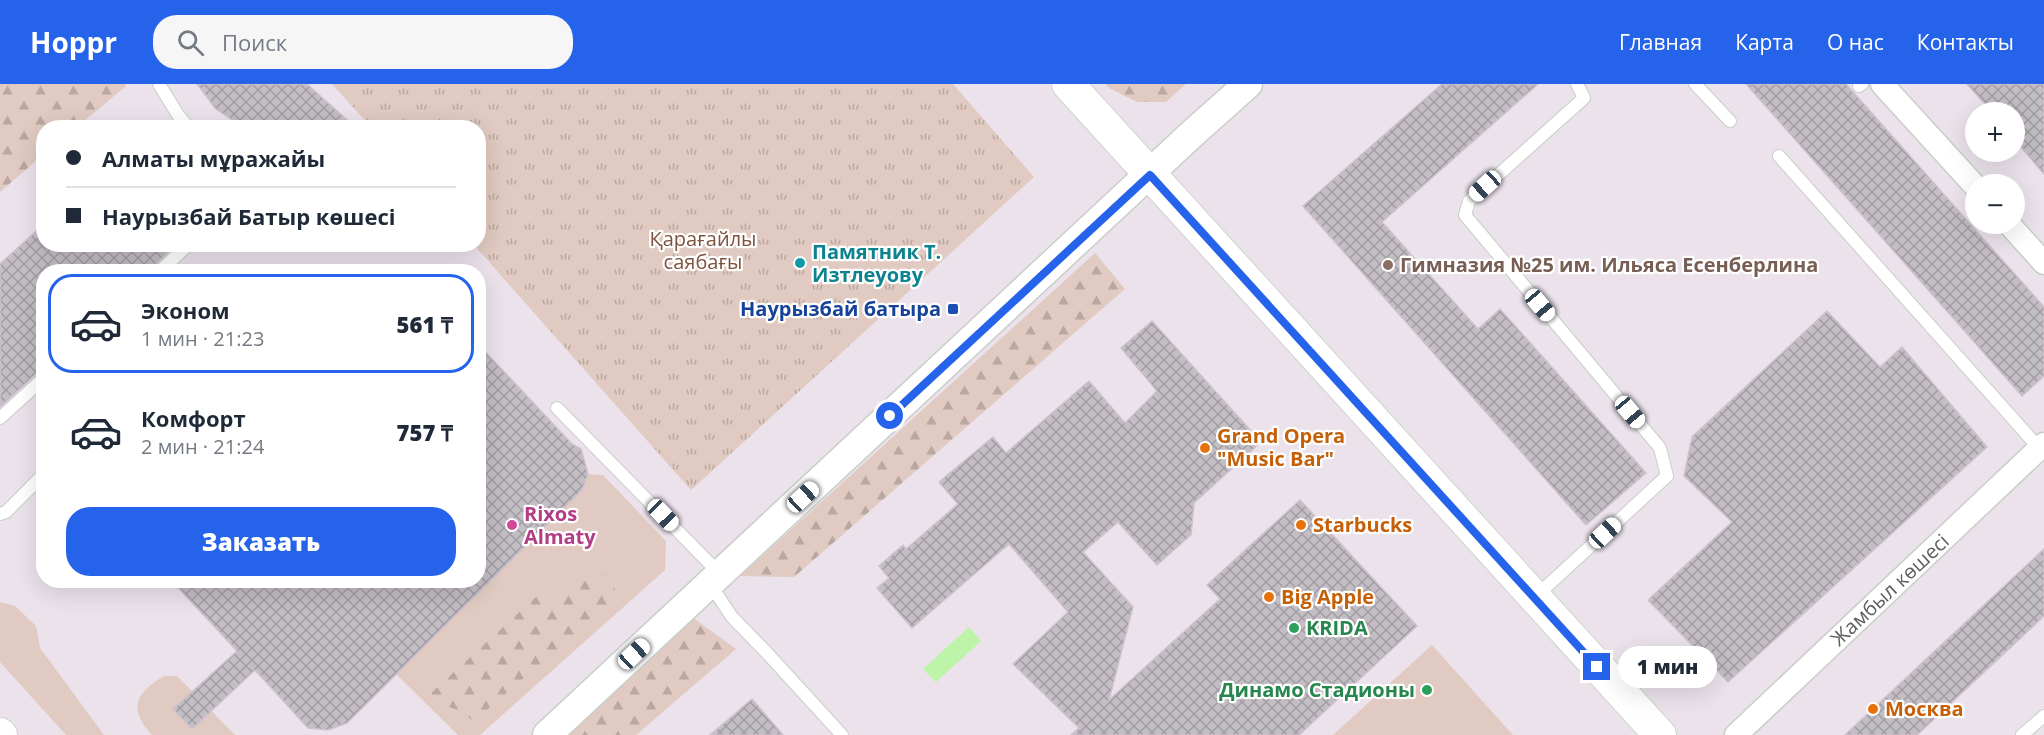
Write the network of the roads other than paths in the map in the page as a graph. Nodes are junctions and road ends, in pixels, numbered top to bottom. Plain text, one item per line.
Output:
1 (159, 84) edge
2 (1068, 84) edge
3 (1248, 84) edge
4 (1577, 84) edge
5 (1695, 84) edge
6 (1882, 84) edge
7 (182, 120) edge
8 (1730, 121) dead end
9 (1779, 156) dead end
10 (1150, 175) junction
11 (1965, 175) edge
12 (2018, 234) edge
13 (180, 252) edge
14 (2044, 262) edge
15 (168, 264) edge
16 (36, 385) edge
17 (557, 408) dead end
18 (0, 418) edge
19 (2042, 446) edge
20 (36, 482) edge
21 (0, 514) edge
22 (715, 579) junction
23 (1534, 598) junction
24 (2044, 716) edge
25 (547, 735) edge
26 (842, 735) edge
27 (1660, 735) edge
28 (1736, 735) edge
29 (2022, 735) edge

1 - 7 lane
2 - 10 main road
3 - 10 street
4 - 23 lane
5 - 8 lane
6 - 11 street
9 - 19 lane
10 - 22 street
10 - 23 main road
12 - 14 street
13 - 15 lane
16 - 18 lane
17 - 22 lane
19 - 28 street, Жамбыл көшесі
20 - 21 lane
22 - 25 street
22 - 26 lane
23 - 27 main road
24 - 29 lane

